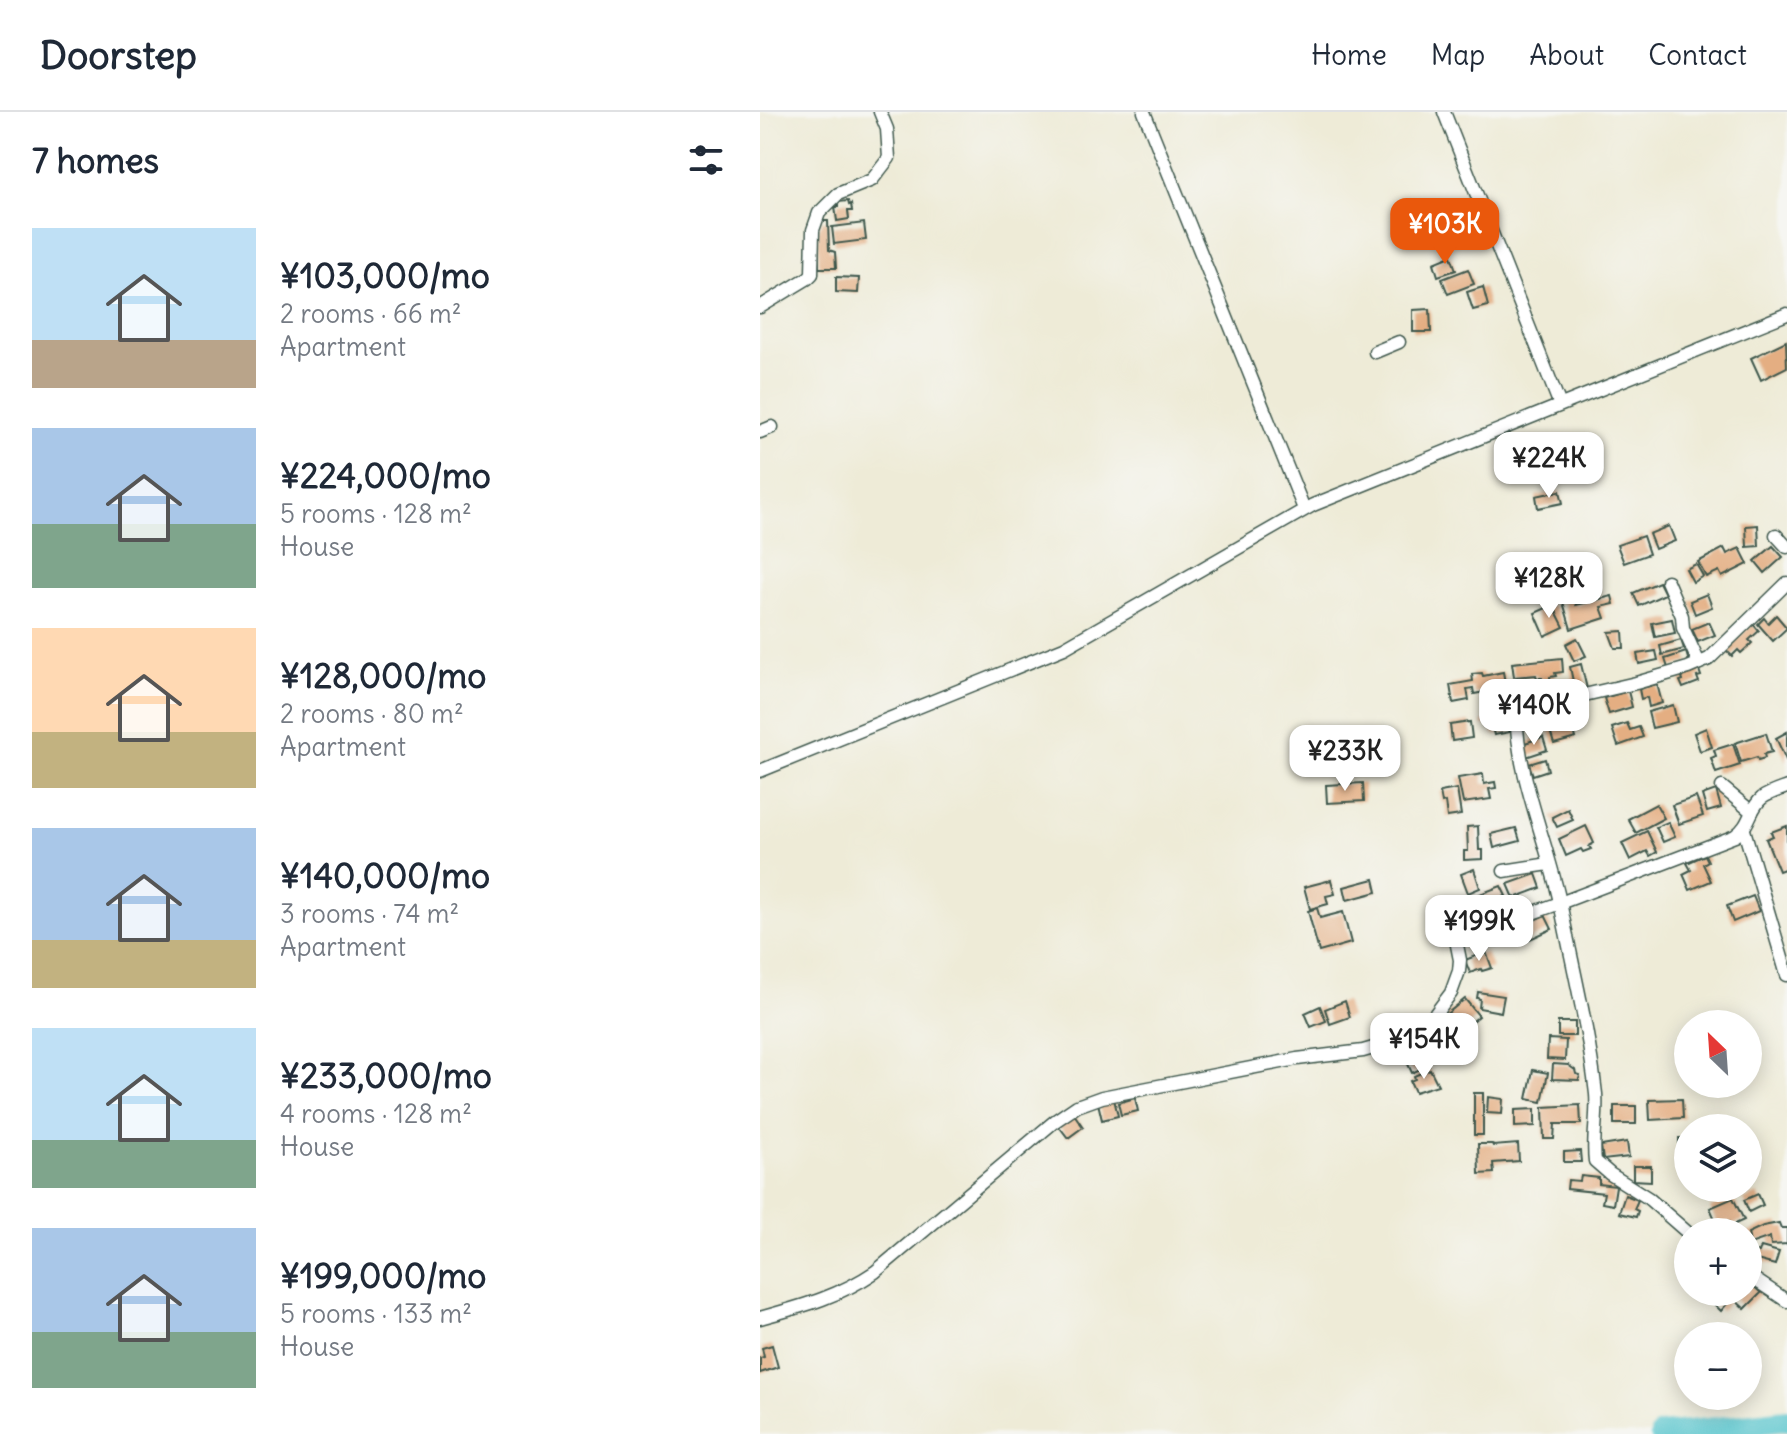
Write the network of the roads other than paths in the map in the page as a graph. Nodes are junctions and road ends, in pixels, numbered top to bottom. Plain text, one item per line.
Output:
1 (880, 112) edge
2 (1144, 112) edge
3 (1444, 112) edge
4 (760, 307) edge
5 (1787, 314) edge
6 (1399, 342) dead end
7 (1375, 352) dead end
8 (1560, 405) junction
9 (1304, 509) junction
10 (1776, 535) dead end
11 (1787, 547) edge
12 (1667, 581) dead end
13 (1787, 583) edge
14 (1699, 663) junction
15 (760, 771) edge
16 (1722, 787) dead end
17 (1787, 787) edge
18 (1752, 812) junction
19 (1744, 830) junction
20 (1549, 864) junction
21 (1504, 871) dead end
22 (1560, 903) junction
23 (1434, 910) dead end
24 (1464, 937) junction
25 (1787, 975) edge
26 (1674, 1221) edge
27 (1762, 1284) edge
28 (1787, 1301) edge
29 (760, 1318) edge

1 - 4 street
2 - 9 street
3 - 8 street
5 - 8 street
6 - 7 street
8 - 9 street
9 - 15 street
10 - 11 street
12 - 14 street
13 - 14 street
14 - 20 street
16 - 18 street
17 - 18 street
18 - 19 street
19 - 22 street
19 - 25 street
20 - 21 street
20 - 22 street
22 - 24 street
22 - 26 street
23 - 24 street
24 - 29 street
27 - 28 street

